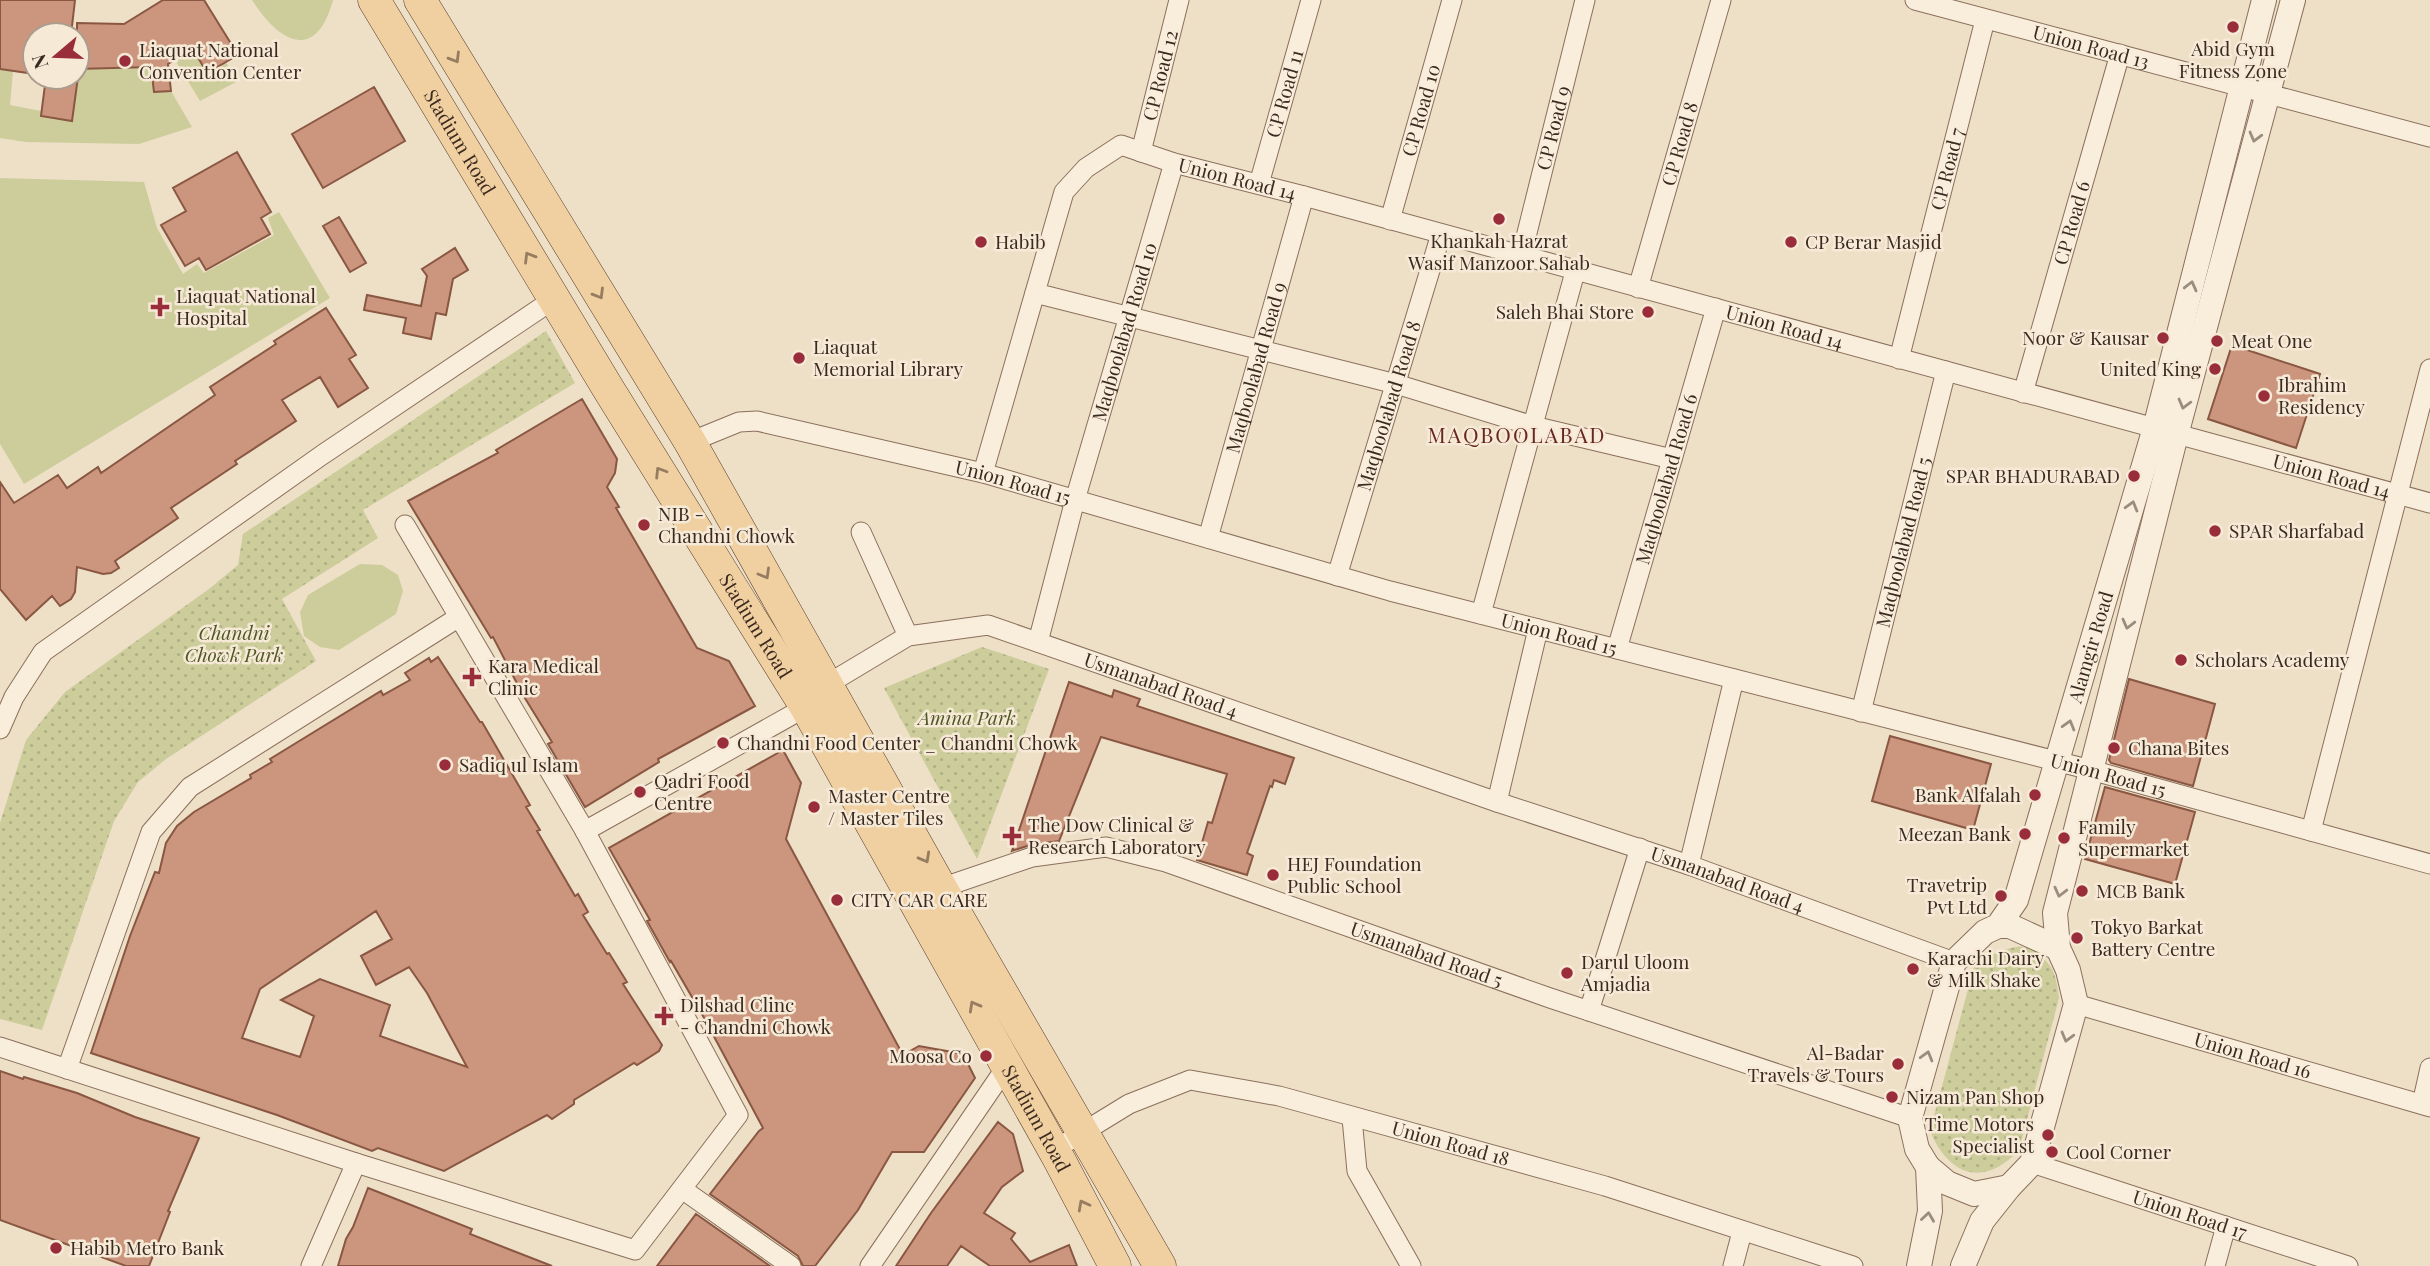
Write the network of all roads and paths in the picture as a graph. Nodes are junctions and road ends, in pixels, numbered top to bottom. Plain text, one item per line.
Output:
1 (418, 0) edge
2 (1179, 0) edge
3 (1311, 0) edge
4 (1452, 0) edge
5 (1585, 0) edge
6 (1721, 0) edge
7 (1914, 0) edge
8 (2264, 0) edge
9 (2294, 0) edge
10 (379, 9) edge
11 (1984, 20) junction
12 (2120, 54) junction
13 (2242, 86) junction
14 (2267, 93) junction
15 (2430, 137) edge
16 (1141, 152) junction
17 (1174, 163) junction
18 (1259, 184) junction
19 (1304, 196) junction
20 (1390, 220) junction
21 (1441, 234) junction
22 (1521, 257) junction
23 (1575, 272) junction
24 (1638, 288) junction
25 (1035, 293) junction
26 (554, 299) junction
27 (1716, 308) junction
28 (1129, 316) junction
29 (1260, 351) junction
30 (1899, 359) junction
31 (2430, 369) edge
32 (1946, 371) junction
33 (1395, 384) junction
34 (2023, 393) junction
35 (1533, 426) junction
36 (2166, 432) junction
37 (690, 442) junction
38 (1672, 459) junction
39 (983, 473) junction
40 (2397, 494) junction
41 (1075, 500) junction
42 (2430, 503) edge
43 (405, 525) dead end
44 (861, 532) dead end
45 (1208, 538) junction
46 (1338, 576) junction
47 (1481, 614) junction
48 (459, 617) junction
49 (1538, 629) junction
50 (908, 636) junction
51 (1038, 642) junction
52 (1616, 649) junction
53 (1734, 679) junction
54 (828, 684) junction
55 (806, 707) junction
56 (1861, 712) junction
57 (0, 729) edge
58 (2058, 762) junction
59 (2091, 770) junction
60 (1497, 802) junction
61 (585, 831) junction
62 (2311, 831) junction
63 (1640, 848) junction
64 (2430, 864) edge
65 (1689, 865) junction
66 (941, 888) junction
67 (1998, 926) junction
68 (2058, 948) junction
69 (1954, 962) junction
70 (2076, 1004) junction
71 (1589, 1011) junction
72 (0, 1047) edge
73 (1007, 1066) junction
74 (2430, 1068) edge
75 (67, 1069) junction
76 (2426, 1105) edge
77 (1352, 1118) junction
78 (1910, 1118) junction
79 (1081, 1131) junction
80 (1054, 1150) junction
81 (356, 1163) junction
82 (2032, 1163) junction
83 (1928, 1167) junction
84 (2009, 1187) junction
85 (682, 1189) junction
86 (2226, 1226) junction
87 (1742, 1232) junction
88 (2340, 1265) edge
89 (311, 1266) edge
90 (790, 1266) edge
91 (870, 1266) edge
92 (1115, 1266) edge
93 (1160, 1266) edge
94 (1411, 1266) edge
95 (1733, 1266) edge
96 (1853, 1266) edge
97 (1919, 1266) edge
98 (1962, 1266) edge
99 (2215, 1266) edge

1 - 10 main road
1 -> 37 main road, Stadium Road
2 - 16 street, CP Road 12
3 - 18 street, CP Road 11
4 - 20 street, CP Road 10
5 - 22 street, CP Road 9
6 - 24 street, CP Road 8
7 - 11 street, Union Road 13
8 - 13 street, Alamgir Road
9 - 14 street, Alamgir Road
26 -> 10 main road, Stadium Road
11 - 12 street, Union Road 13
11 - 30 street, CP Road 7
12 - 13 street, Union Road 13
12 - 34 street, CP Road 6
13 - 14 street, Union Road 13
36 -> 13 street, Alamgir Road
14 - 15 street, Union Road 13
14 -> 36 street, Alamgir Road
16 - 17 street, Union Road 14
16 - 25 street, Union Road 14
17 - 18 street, Union Road 14
17 - 28 street, Maqboolabad Road 10
18 - 19 street, Union Road 14
19 - 20 street, Union Road 14
19 - 29 street, Maqboolabad Road 9
20 - 21 street, Union Road 14
21 - 22 street, Union Road 14
21 - 33 street, Maqboolabad Road 8
22 - 23 street, Union Road 14
23 - 24 street, Union Road 14
23 - 35 street
24 - 27 street, Union Road 14
25 - 28 street
25 - 39 street
55 -> 26 main road, Stadium Road
26 - 57 street
27 - 30 street, Union Road 14
27 - 38 street, Maqboolabad Road 6
28 - 29 street
28 - 41 street, Maqboolabad Road 10
29 - 33 street
29 - 45 street, Maqboolabad Road 9
30 - 32 street, Union Road 14
31 - 40 street
32 - 34 street, Union Road 14
32 - 56 street, Maqboolabad Road 5
33 - 35 street
33 - 46 street, Maqboolabad Road 8
34 - 36 street, Union Road 14
35 - 38 street
35 - 47 street
36 - 40 street, Union Road 14
58 -> 36 street, Alamgir Road
36 -> 59 street, Alamgir Road
37 - 39 street, Union Road 15
37 -> 54 main road, Stadium Road
38 - 52 street, Maqboolabad Road 6
39 - 41 street, Union Road 15
40 - 42 street, Union Road 14
40 - 62 street
41 - 45 street, Union Road 15
41 - 51 street
43 - 48 street
44 - 50 street
45 - 46 street, Union Road 15
46 - 47 street, Union Road 15
47 - 49 street, Union Road 15
48 - 61 street
48 - 75 street
49 - 52 street, Union Road 15
49 - 60 street
50 - 51 street, Usmanabad Road 4
50 - 54 street, Usmanabad Road 4
51 - 60 street, Usmanabad Road 4
52 - 53 street, Union Road 15
53 - 56 street, Union Road 15
53 - 65 street
54 -> 66 main road, Stadium Road
55 - 61 street
73 -> 55 main road, Stadium Road
56 - 58 street, Union Road 15
58 - 59 street, Union Road 15
58 - 67 street, Alamgir Road
59 - 62 street, Union Road 15
59 -> 68 street, Alamgir Road
60 - 63 street, Usmanabad Road 4
61 - 85 street
62 - 64 street, Union Road 15
63 - 65 street, Usmanabad Road 4
63 - 71 street
65 - 69 street, Usmanabad Road 4
66 - 71 street, Usmanabad Road 5
66 - 79 main road, Stadium Road
67 - 68 street
67 - 69 street, Alamgir Road
68 - 70 street, Alamgir Road
78 -> 69 street
70 - 76 street, Union Road 16
70 -> 82 street, Alamgir Road
71 - 78 street, Usmanabad Road 5
72 - 75 street
73 - 80 main road, Stadium Road
73 - 91 street
74 - 76 street
75 - 81 street
77 - 79 street, Union Road 18
77 - 87 street, Union Road 18
77 - 94 street
78 - 83 street
79 - 80 street, Union Road 18
79 - 93 main road, Stadium Road
92 -> 80 main road, Stadium Road
81 - 85 street
81 - 89 street
82 - 84 street, Alamgir Road
82 - 86 street, Union Road 17
83 - 84 street
97 -> 83 street
84 - 98 street, Alamgir Road
85 - 90 street
86 - 88 street, Union Road 17
86 - 99 street
87 - 95 street
87 - 96 street, Union Road 18

